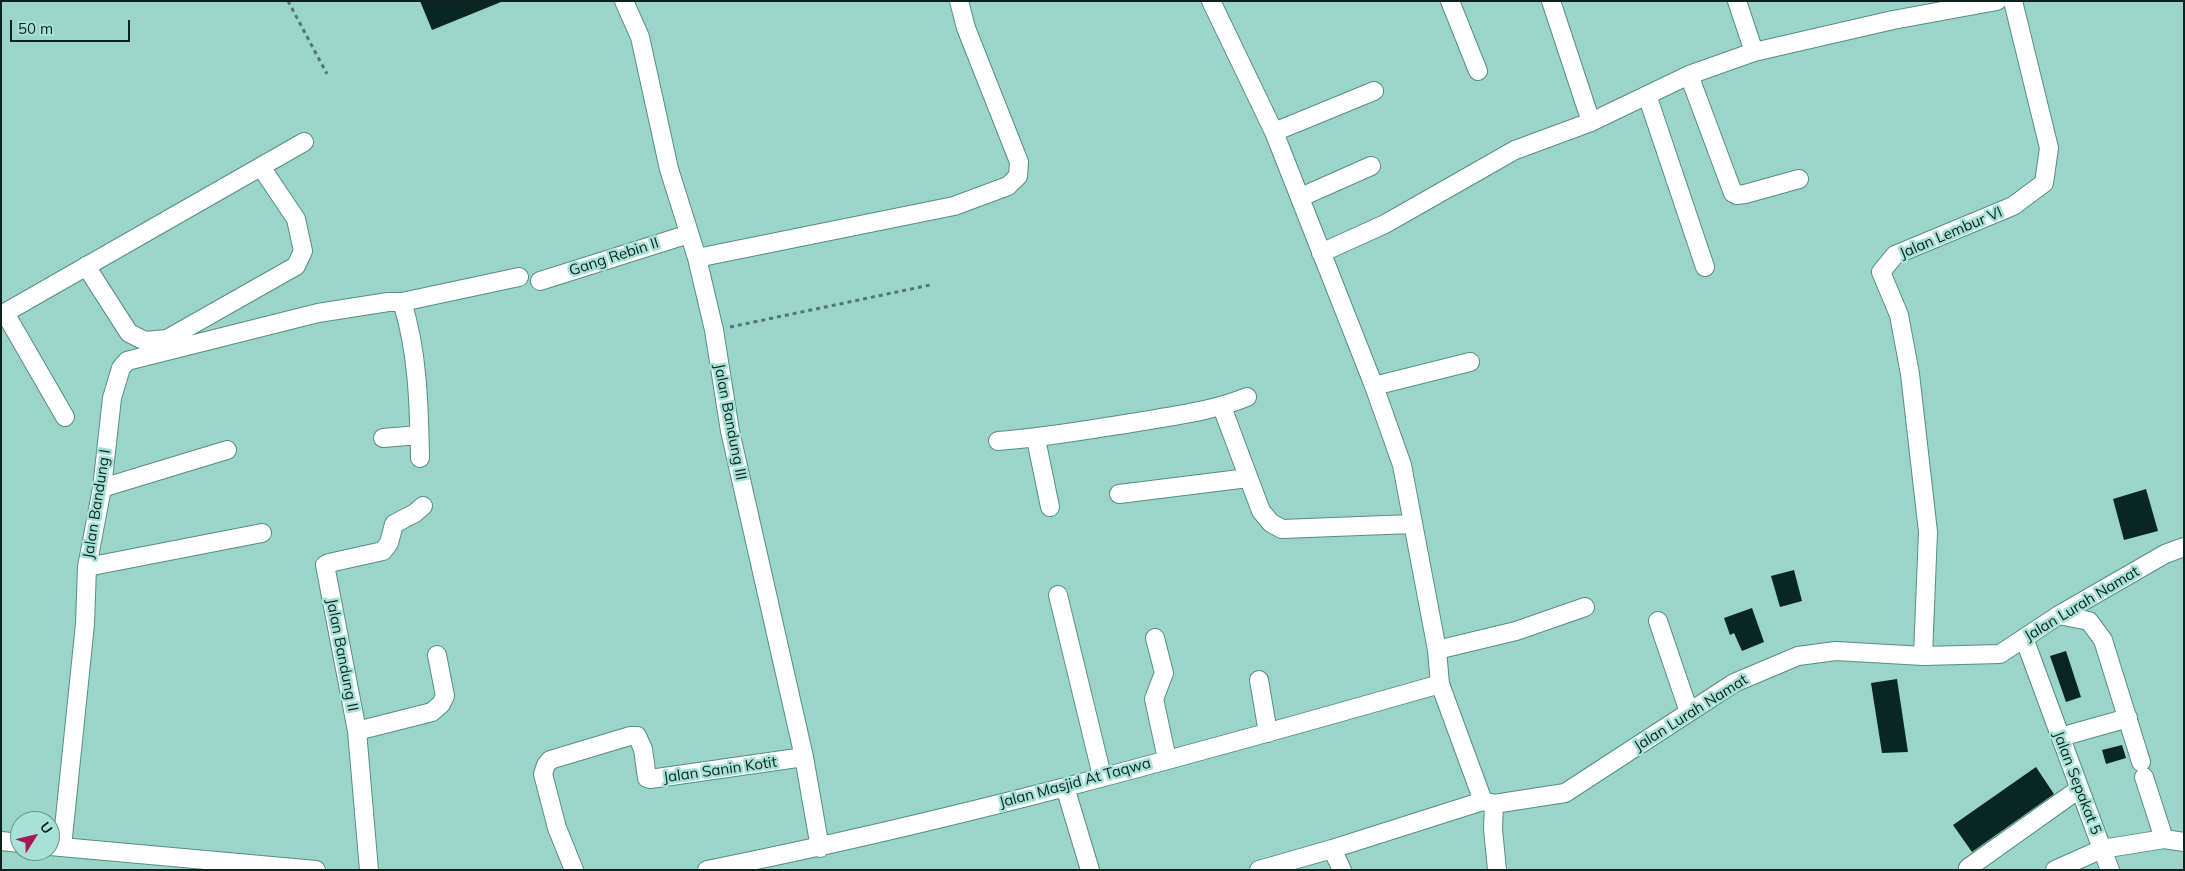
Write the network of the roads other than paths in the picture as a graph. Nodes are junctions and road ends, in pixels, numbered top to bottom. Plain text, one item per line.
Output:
1 (624, 1) edge
2 (958, 1) edge
3 (1210, 1) edge
4 (1450, 1) edge
5 (1551, 1) edge
6 (1737, 1) edge
7 (1997, 1) edge
8 (2013, 1) edge
9 (1928, 7) edge
10 (1754, 52) junction
11 (1478, 70) dead end
12 (1689, 75) junction
13 (1374, 91) dead end
14 (1647, 95) junction
15 (1591, 122) junction
16 (1274, 132) junction
17 (304, 142) dead end
18 (1371, 166) dead end
19 (261, 167) junction
20 (1799, 179) dead end
21 (1301, 197) junction
22 (689, 234) junction
23 (1321, 253) junction
24 (697, 258) junction
25 (86, 266) junction
26 (1705, 267) dead end
27 (519, 277) dead end
28 (540, 281) dead end
29 (402, 302) junction
30 (3, 314) edge
31 (1470, 362) dead end
32 (1374, 386) junction
33 (1247, 397) dead end
34 (1222, 407) junction
35 (65, 417) dead end
36 (420, 435) junction
37 (382, 438) dead end
38 (1036, 438) junction
39 (998, 441) dead end
40 (227, 450) dead end
41 (420, 458) dead end
42 (1248, 478) junction
43 (102, 488) junction
44 (1119, 494) dead end
45 (423, 506) dead end
46 (1050, 507) dead end
47 (1412, 524) junction
48 (262, 533) dead end
49 (2184, 547) edge
50 (87, 567) junction
51 (1058, 595) dead end
52 (1585, 607) dead end
53 (2059, 615) junction
54 (1658, 621) dead end
55 (1154, 638) dead end
56 (2024, 638) junction
57 (1437, 650) junction
58 (437, 655) dead end
59 (1923, 656) junction
60 (1260, 680) dead end
61 (1440, 684) junction
62 (1689, 712) junction
63 (2128, 718) junction
64 (357, 731) junction
65 (1268, 733) junction
66 (2071, 734) dead end
67 (804, 758) junction
68 (1167, 759) junction
69 (1102, 776) junction
70 (1065, 787) junction
71 (2079, 789) junction
72 (1489, 803) junction
73 (60, 814) edge
74 (2164, 838) junction
75 (2184, 842) edge
76 (60, 847) edge
77 (820, 848) junction
78 (2102, 849) junction
79 (1332, 850) junction
80 (175, 863) edge
81 (1968, 868) dead end
82 (316, 870) edge
83 (368, 870) edge
84 (574, 870) edge
85 (707, 870) edge
86 (1090, 870) edge
87 (1259, 870) edge
88 (1342, 870) edge
89 (1498, 870) edge
90 (2055, 870) edge
91 (2110, 870) edge

1 - 22 street, Jalan Bandung III
2 - 24 street
3 - 16 street
4 - 11 street
5 - 15 street
6 - 10 street
7 - 9 street
8 - 59 street, Jalan Lembur VI
9 - 10 street
10 - 12 street
12 - 14 street
12 - 20 street
13 - 16 street
14 - 15 street
14 - 26 street
15 - 23 street
16 - 21 street
17 - 19 street
18 - 21 street
19 - 25 street
19 - 25 street
21 - 23 street
22 - 24 street, Jalan Bandung III
22 - 28 street, Gang Rebin II
23 - 32 street
24 - 67 street, Jalan Bandung III
25 - 30 street
27 - 29 street
29 - 36 street
29 - 43 street, Jalan Bandung I
30 - 35 street
31 - 32 street
32 - 47 street
33 - 34 street
34 - 38 street
34 - 42 street
36 - 37 street
36 - 41 street
38 - 39 street
38 - 46 street
40 - 43 street
42 - 44 street
42 - 47 street
43 - 50 street, Jalan Bandung I
45 - 64 street, Jalan Bandung II
47 - 57 street
48 - 50 street
49 - 53 street, Jalan Lurah Namat
50 - 73 street, Jalan Bandung I
51 - 69 street
52 - 57 street
53 - 56 street, Jalan Lurah Namat
53 - 63 street
54 - 62 street
55 - 68 street
56 - 59 street, Jalan Lurah Namat
56 - 71 street, Jalan Sepakat 5
57 - 61 street
58 - 64 street
59 - 62 street, Jalan Lurah Namat
60 - 65 street
61 - 65 street, Jalan Masjid At Taqwa
61 - 72 street
62 - 72 street, Jalan Lurah Namat
63 - 66 street
63 - 74 street
64 - 83 street, Jalan Bandung II
65 - 68 street, Jalan Masjid At Taqwa
67 - 77 street, Jalan Bandung III
67 - 84 street, Jalan Sanin Kotit
68 - 69 street, Jalan Masjid At Taqwa
69 - 70 street, Jalan Masjid At Taqwa
70 - 77 street, Jalan Masjid At Taqwa
70 - 86 street
71 - 78 street, Jalan Sepakat 5
71 - 81 street
72 - 79 street, Jalan Lurah Namat
72 - 89 street
74 - 75 street, Jalan Sepakat 5
74 - 78 street, Jalan Sepakat 5
76 - 80 street
77 - 85 street, Jalan Masjid At Taqwa
78 - 90 street
78 - 91 street
79 - 87 street, Jalan Lurah Namat
79 - 88 street
80 - 82 street

